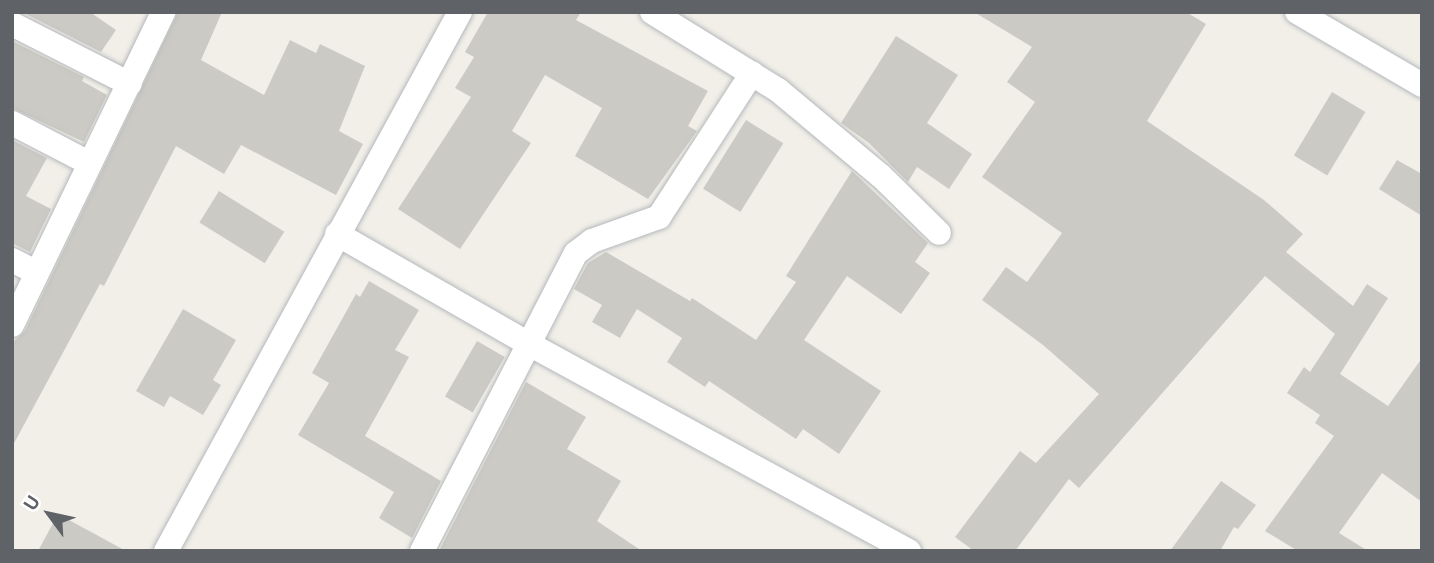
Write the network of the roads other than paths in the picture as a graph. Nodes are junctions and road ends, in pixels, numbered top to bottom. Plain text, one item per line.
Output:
1 (163, 12) edge
2 (460, 12) edge
3 (652, 12) edge
4 (1297, 12) edge
5 (12, 24) edge
6 (752, 73) junction
7 (130, 84) junction
8 (1422, 85) edge
9 (12, 123) edge
10 (89, 163) junction
11 (337, 233) junction
12 (939, 233) dead end
13 (12, 260) edge
14 (36, 272) junction
15 (12, 325) edge
16 (529, 344) junction
17 (166, 551) edge
18 (422, 551) edge
19 (909, 551) edge

1 - 7 street
2 - 11 street
3 - 6 street
4 - 8 street
5 - 7 street
6 - 12 street
6 - 16 street
7 - 10 street
9 - 10 street
10 - 14 street
11 - 16 street
11 - 17 street
13 - 14 street
14 - 15 street
16 - 18 street
16 - 19 street

